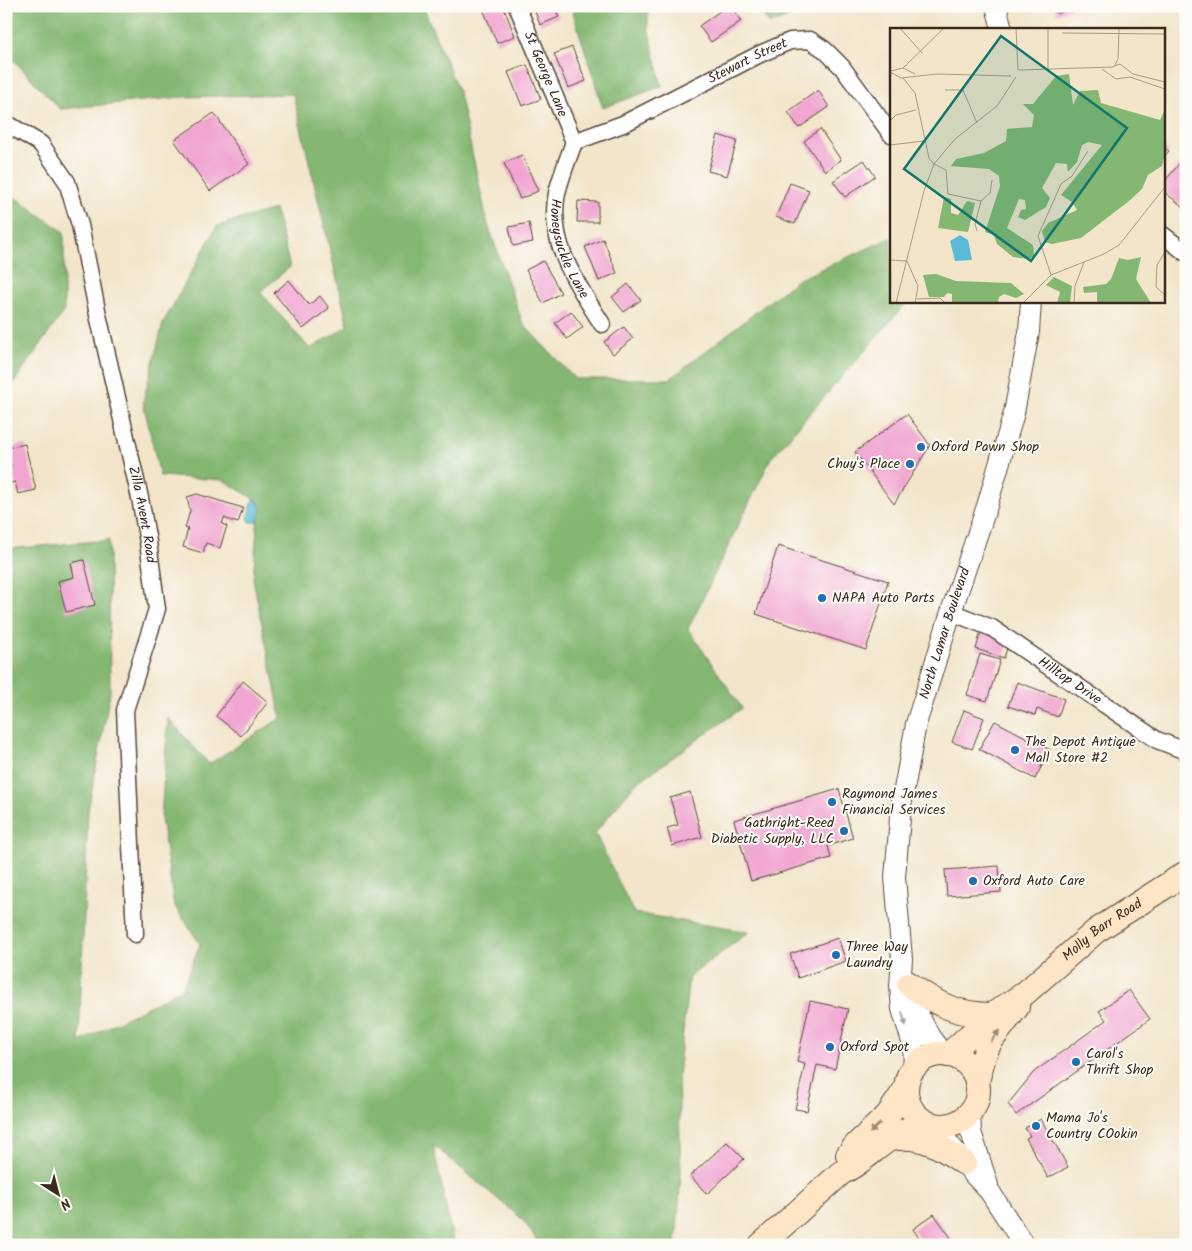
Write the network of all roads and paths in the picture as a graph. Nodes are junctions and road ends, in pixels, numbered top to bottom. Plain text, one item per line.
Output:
1 (518, 6) edge
2 (996, 6) edge
3 (1002, 28) edge
4 (6, 123) edge
5 (890, 133) edge
6 (574, 142) junction
7 (1164, 236) edge
8 (1186, 253) edge
9 (1032, 302) edge
10 (602, 324) dead end
11 (951, 612) junction
12 (1186, 748) edge
13 (1186, 873) edge
14 (135, 934) dead end
15 (906, 978) junction
16 (1024, 994) junction
17 (992, 1016) junction
18 (946, 1054) junction
19 (914, 1067) junction
20 (976, 1081) junction
21 (905, 1090) junction
22 (970, 1112) junction
23 (931, 1124) junction
24 (885, 1142) junction
25 (964, 1162) junction
26 (841, 1173) junction
27 (990, 1192) junction
28 (761, 1245) edge
29 (1024, 1245) edge

1 - 6 street, St George Lane
2 - 3 street
4 - 14 street, Zilla Avent Road
5 - 6 street, Stewart Street
6 - 10 street, Honeysuckle Lane
7 - 8 street
9 - 11 street, North Lamar Boulevard
11 - 12 street, Hilltop Drive
11 - 15 street, North Lamar Boulevard
13 - 16 main road, Molly Barr Road
15 - 17 main road
15 - 18 street, North Lamar Boulevard
15 -> 19 street, North Lamar Boulevard
16 - 17 main road, Molly Barr Road
20 -> 16 main road, Molly Barr Road
17 - 18 main road, Molly Barr Road
18 - 19 main road
18 - 20 main road
19 - 21 main road
20 - 22 main road
21 - 23 main road
21 -> 26 main road
22 - 23 main road
22 - 27 street
23 - 24 main road
23 - 25 street
24 - 25 main road
24 - 26 main road
25 - 27 street
26 - 28 main road
27 - 29 street

